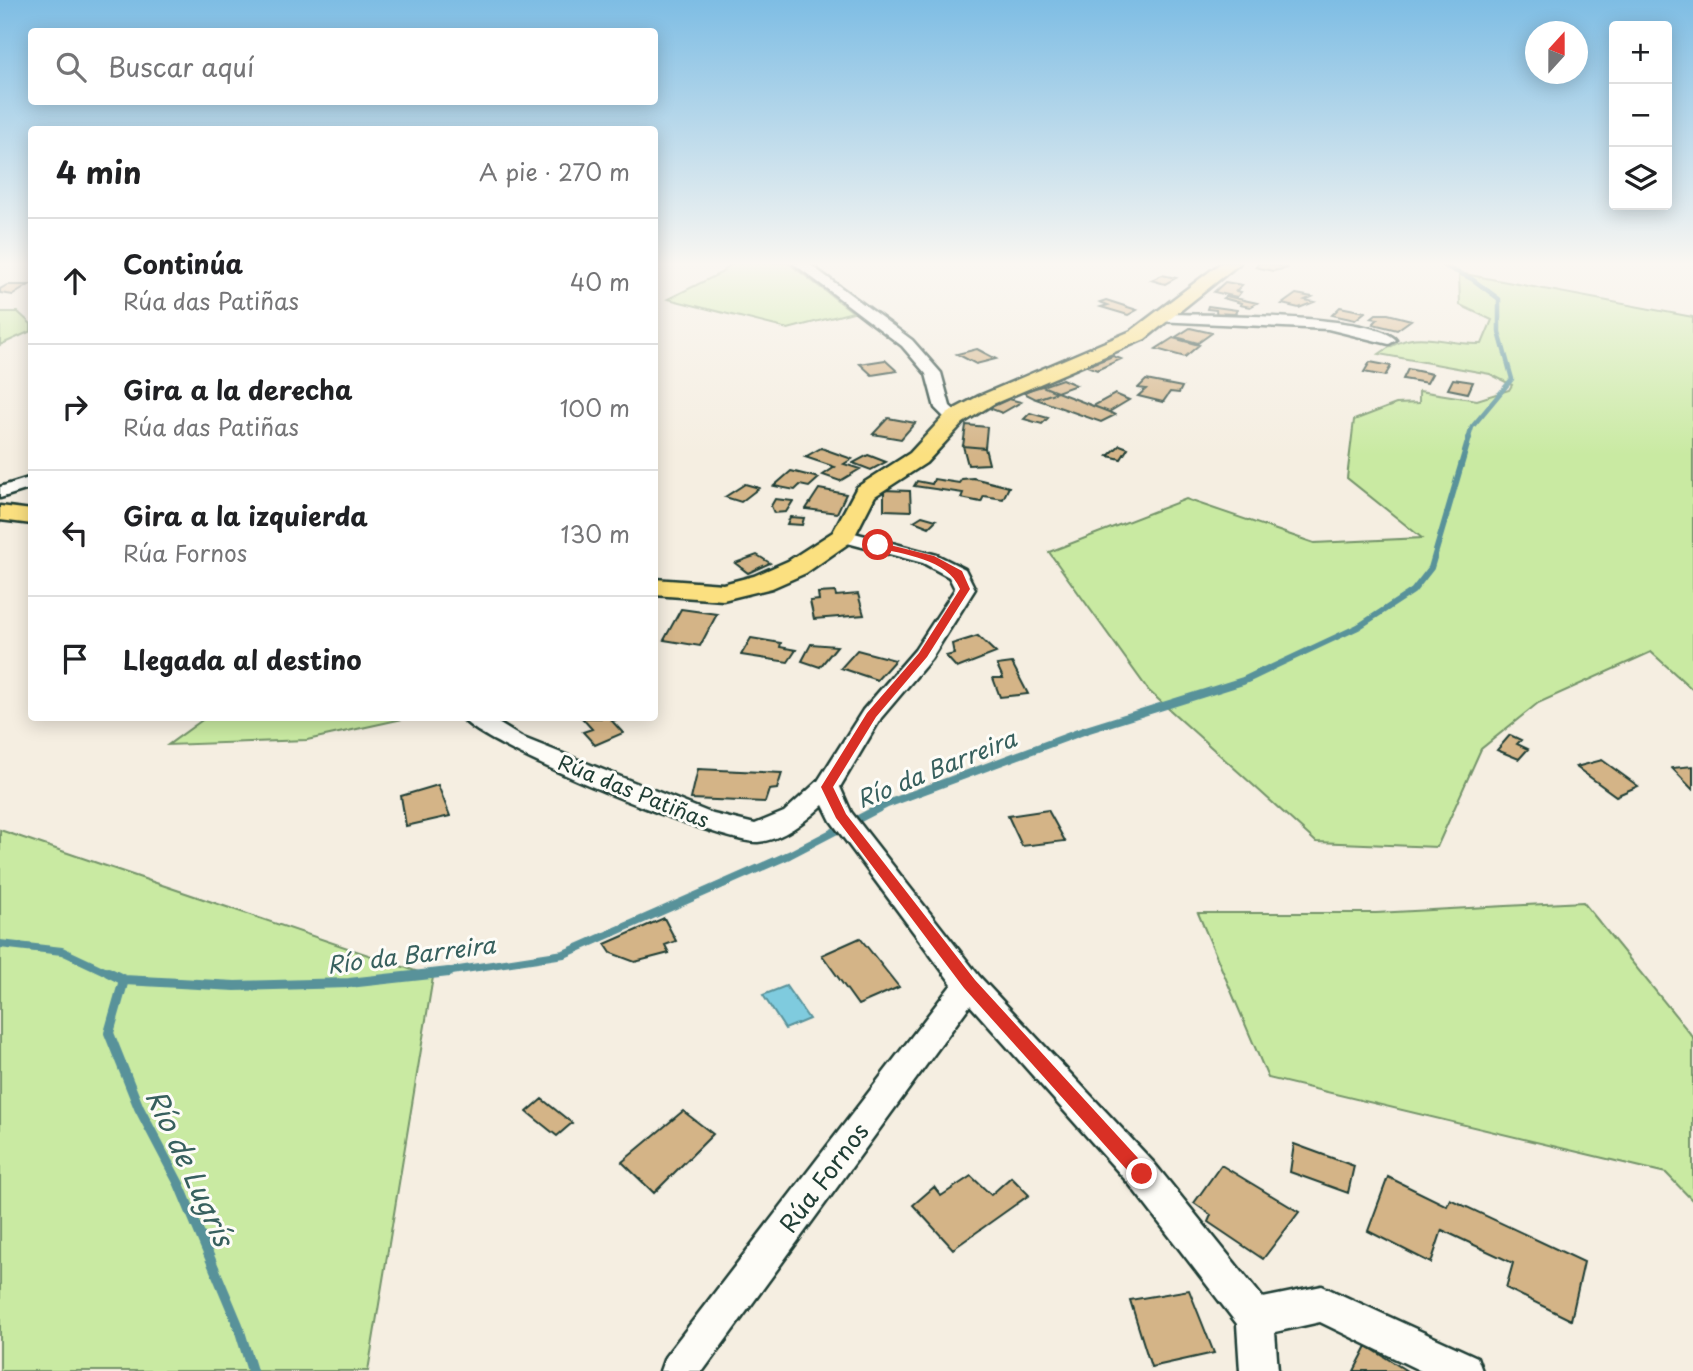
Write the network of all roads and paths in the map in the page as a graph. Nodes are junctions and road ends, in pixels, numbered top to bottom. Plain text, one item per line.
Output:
1 (884, 327) edge
2 (1149, 327) edge
3 (1338, 327) edge
4 (1389, 340) dead end
5 (955, 418) junction
6 (28, 483) edge
7 (0, 493) edge
8 (0, 513) edge
9 (28, 516) edge
10 (844, 536) junction
11 (658, 588) edge
12 (479, 721) edge
13 (827, 787) junction
14 (970, 984) junction
15 (1255, 1318) junction
16 (679, 1371) edge
17 (1259, 1371) edge
18 (1463, 1371) edge

1 - 5 street
2 - 5 main road
3 - 4 street
5 - 10 main road
6 - 7 street
8 - 9 main road
10 - 11 main road
10 - 13 street, Rúa das Patiñas
12 - 13 street, Rúa das Patiñas
13 - 14 street
14 - 15 street
14 - 16 street, Rúa Fornos
15 - 17 street
15 - 18 street

